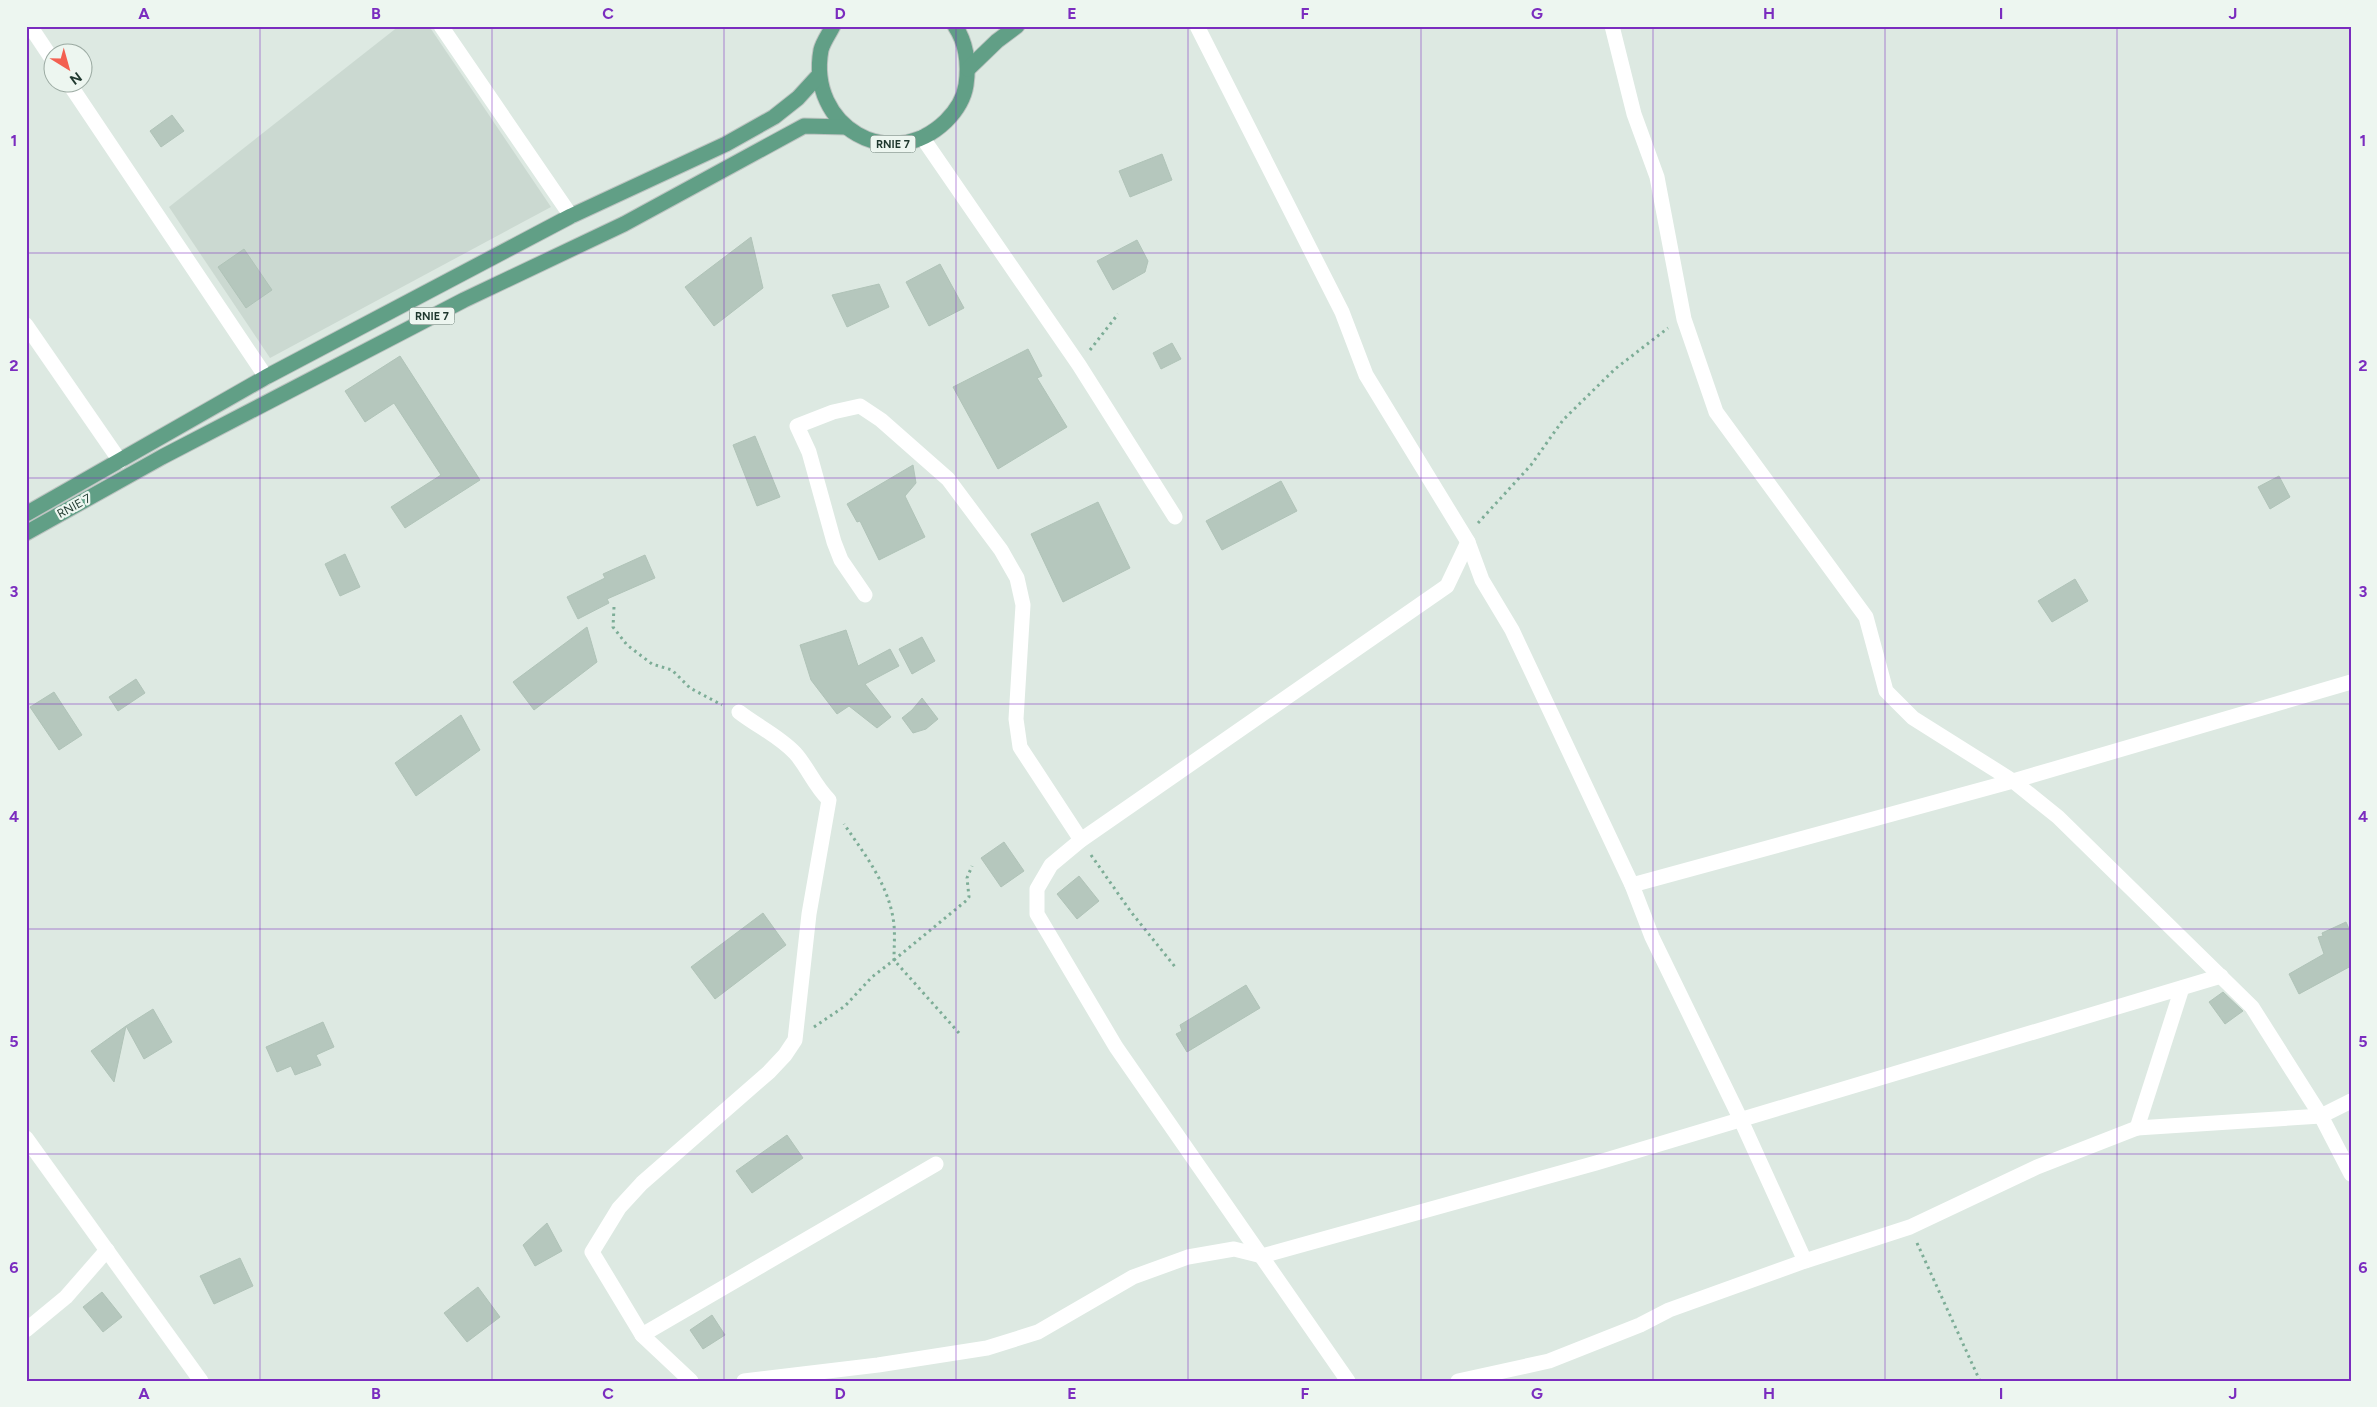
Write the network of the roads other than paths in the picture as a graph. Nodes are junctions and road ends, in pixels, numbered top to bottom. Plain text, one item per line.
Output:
1 (30, 26) edge
2 (441, 26) edge
3 (833, 26) edge
4 (955, 26) edge
5 (1017, 26) edge
6 (1197, 26) edge
7 (1612, 26) edge
8 (42, 44) edge
9 (968, 69) junction
10 (819, 75) junction
11 (75, 92) edge
12 (846, 127) junction
13 (922, 138) junction
14 (571, 216) junction
15 (26, 325) edge
16 (266, 378) junction
17 (120, 461) junction
18 (26, 514) edge
19 (1175, 517) dead end
20 (26, 533) edge
21 (1468, 542) junction
22 (865, 596) dead end
23 (2351, 682) edge
24 (739, 712) road end
25 (2013, 781) junction
26 (1081, 840) junction
27 (1632, 885) junction
28 (2221, 976) junction
29 (2182, 988) junction
30 (2351, 1102) edge
31 (2321, 1116) junction
32 (1740, 1118) junction
33 (2137, 1128) junction
34 (26, 1138) edge
35 (936, 1164) dead end
36 (2351, 1174) edge
37 (107, 1250) junction
38 (1262, 1256) junction
39 (1805, 1261) junction
40 (26, 1330) edge
41 (642, 1335) junction
42 (201, 1381) edge
43 (691, 1381) edge
44 (744, 1381) edge
45 (1348, 1381) edge
46 (1458, 1381) edge

1 - 8 street
2 - 14 street
3 - 10 main road, RNIE 7
4 - 9 main road, RNIE 7
5 - 9 main road
6 - 21 street
7 - 25 street
9 - 13 main road, RNIE 7
10 - 12 main road, RNIE 7
10 - 14 main road, RNIE 7 / RNIE 7
11 - 16 street
12 - 13 main road, RNIE 7
12 - 20 main road, RNIE 7 / RNIE 7
13 - 19 street
14 - 16 main road, RNIE 7 / RNIE 7
15 - 17 street
16 - 17 main road, RNIE 7 / RNIE 7
17 - 18 main road, RNIE 7 / RNIE 7
21 - 26 street
21 - 27 street
22 - 26 street
23 - 25 street
24 - 41 street
25 - 27 street
25 - 28 street
26 - 38 street
27 - 32 street
28 - 29 street
28 - 31 street
29 - 32 street
29 - 33 street
30 - 31 street
31 - 33 street
31 - 36 street
32 - 38 street
32 - 39 street
33 - 39 street
34 - 37 street
35 - 41 street
37 - 40 street
37 - 42 street
38 - 44 street
38 - 45 street
39 - 46 street
41 - 43 street

